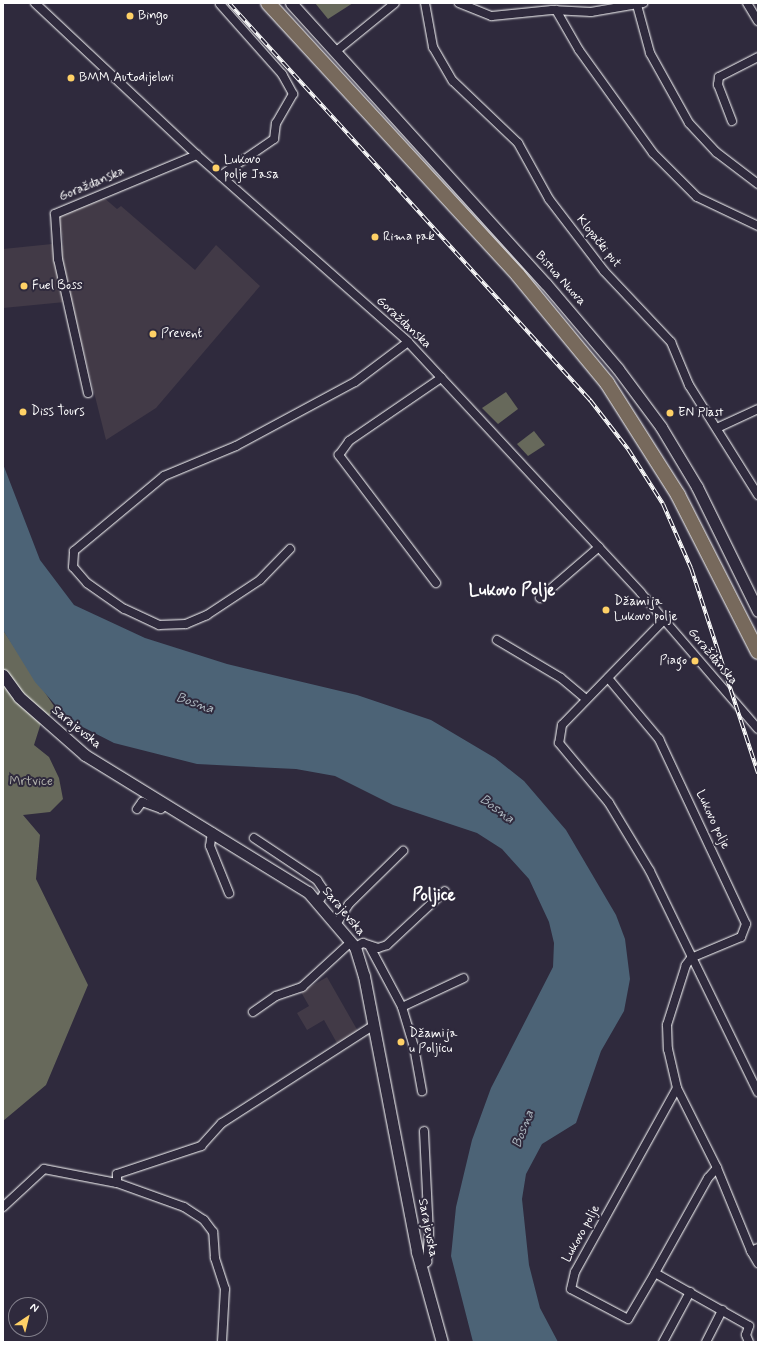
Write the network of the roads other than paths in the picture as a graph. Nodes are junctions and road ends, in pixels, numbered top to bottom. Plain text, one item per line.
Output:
1 (35, 3) edge
2 (268, 3) edge
3 (291, 3) edge
4 (395, 3) edge
5 (425, 3) edge
6 (459, 3) edge
7 (747, 3) edge
8 (220, 4) edge
9 (640, 4) edge
10 (556, 10) junction
11 (758, 21) edge
12 (335, 52) junction
13 (758, 57) edge
14 (732, 121) dead end
15 (197, 155) junction
16 (220, 176) junction
17 (758, 184) edge
18 (758, 226) edge
19 (408, 342) junction
20 (441, 378) junction
21 (88, 393) dead end
22 (758, 409) edge
23 (717, 428) junction
24 (758, 495) edge
25 (599, 547) junction
26 (290, 549) dead end
27 (436, 583) dead end
28 (540, 598) dead end
29 (758, 611) edge
30 (664, 620) junction
31 (497, 640) dead end
32 (758, 652) edge
33 (3, 675) edge
34 (608, 678) junction
35 (586, 699) junction
36 (758, 729) edge
37 (166, 805) junction
38 (137, 808) dead end
39 (212, 832) junction
40 (254, 838) dead end
41 (403, 851) dead end
42 (445, 891) dead end
43 (229, 894) dead end
44 (319, 901) junction
45 (337, 923) junction
46 (353, 944) junction
47 (370, 947) junction
48 (692, 958) junction
49 (464, 978) dead end
50 (402, 1007) junction
51 (253, 1012) dead end
52 (374, 1025) junction
53 (677, 1088) junction
54 (422, 1091) dead end
55 (758, 1092) edge
56 (424, 1131) dead end
57 (717, 1168) junction
58 (117, 1183) junction
59 (3, 1207) edge
60 (755, 1250) edge
61 (758, 1263) edge
62 (420, 1267) junction
63 (655, 1273) junction
64 (690, 1292) junction
65 (722, 1310) junction
66 (222, 1342) edge
67 (442, 1342) edge
68 (663, 1342) edge
69 (706, 1342) edge
70 (749, 1342) edge

1 - 15 street, Goraždanska
2 - 32 highway
3 - 12 main road, Bistua Nuova
4 - 12 street
5 - 23 street, Klopački put
6 - 10 street
7 - 11 street
8 - 16 street
9 - 10 street
9 - 17 street
10 - 18 street
12 - 29 main road, Bistua Nuova
13 - 14 street
15 - 16 street, Goraždanska
15 - 21 street, Goraždanska
16 - 19 street, Goraždanska
19 - 20 street, Goraždanska
19 - 26 street
20 - 25 street, Goraždanska
20 - 27 street
22 - 23 street
23 - 24 street, Klopački put
25 - 28 street
25 - 30 street, Goraždanska
30 - 34 street
30 - 36 street, Goraždanska
31 - 35 street
33 - 37 main road, Sarajevska
34 - 35 street
34 - 48 street, Lukovo polje
35 - 48 street
37 - 38 street
37 - 39 main road, Sarajevska
39 - 43 street
39 - 44 main road, Sarajevska
40 - 44 street
41 - 45 street
42 - 47 street
44 - 45 main road, Sarajevska
45 - 46 main road, Sarajevska
46 - 47 street
46 - 51 street
46 - 52 main road, Sarajevska
47 - 50 street
48 - 53 street
48 - 55 street
49 - 50 street
50 - 54 street
52 - 58 street
52 - 62 main road, Sarajevska
53 - 57 street
53 - 63 street, Lukovo polje
56 - 62 street
57 - 60 street
57 - 63 street, Lukovo polje
58 - 59 street
58 - 66 street
60 - 61 street
62 - 67 main road, Sarajevska
63 - 64 street
64 - 65 street
64 - 68 street
65 - 69 street
65 - 70 street

